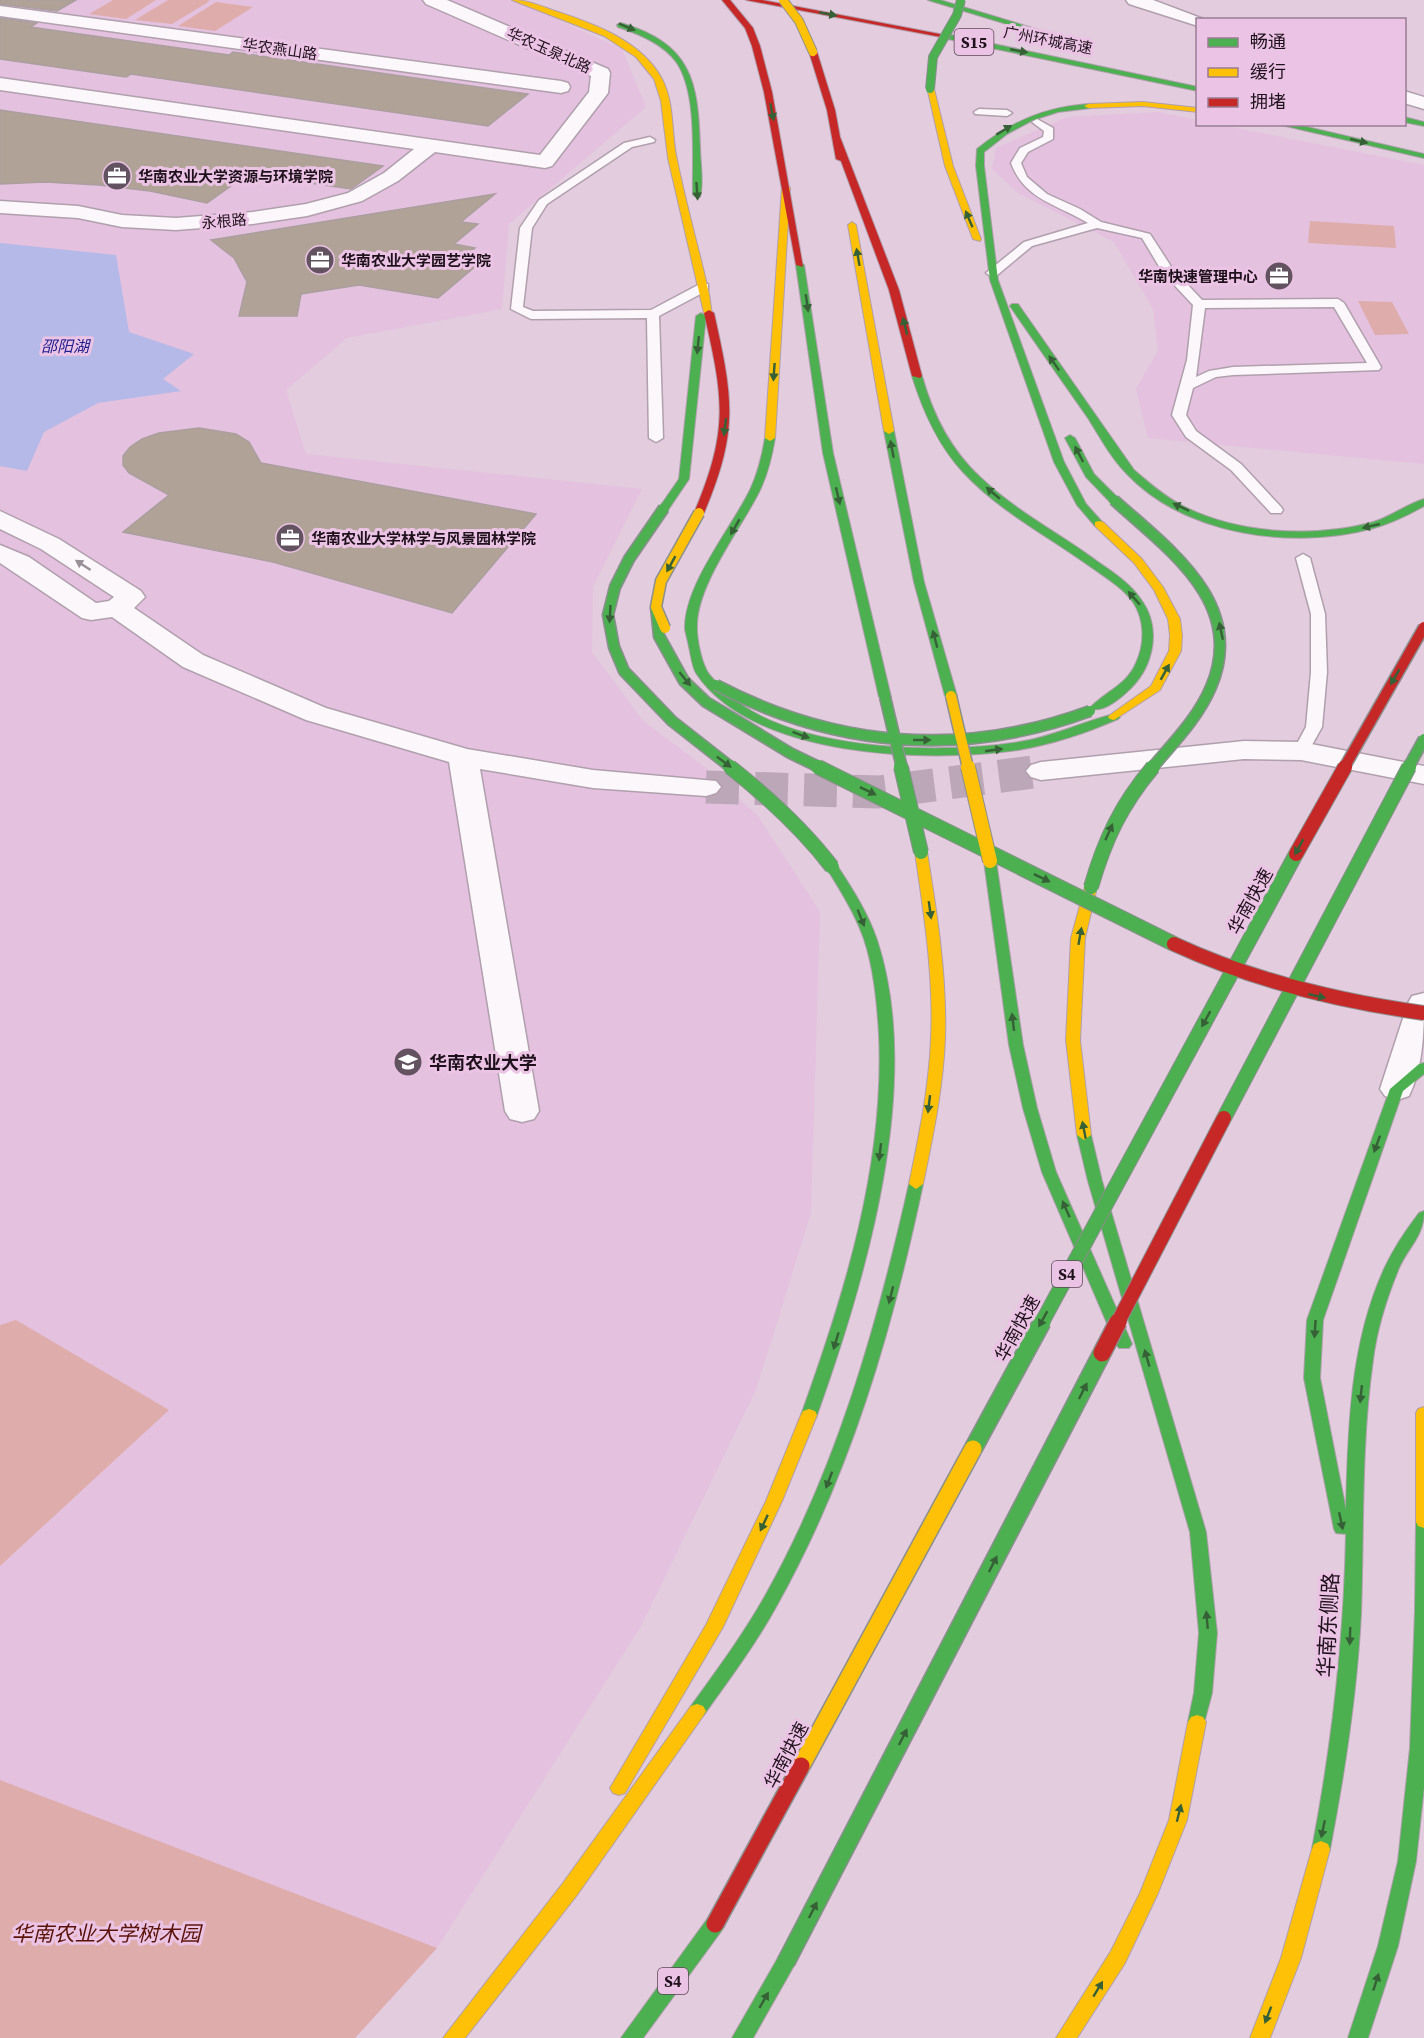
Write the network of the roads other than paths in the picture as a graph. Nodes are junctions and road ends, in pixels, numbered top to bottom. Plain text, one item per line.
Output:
1 (432, 0) edge
2 (516, 0) edge
3 (552, 0) edge
4 (726, 0) edge
5 (750, 0) edge
6 (783, 0) edge
7 (828, 0) edge
8 (932, 0) edge
9 (961, 0) edge
10 (1135, 0) edge
11 (0, 11) edge
12 (1196, 21) edge
13 (0, 84) edge
14 (561, 87) dead end
15 (1196, 89) edge
16 (1406, 98) edge
17 (1424, 103) edge
18 (1196, 110) edge
19 (979, 112) dead end
20 (1007, 113) dead end
21 (1406, 120) edge
22 (1037, 122) dead end
23 (1424, 124) edge
24 (1290, 126) edge
25 (1352, 126) edge
26 (836, 137) junction
27 (650, 140) dead end
28 (1424, 144) edge
29 (431, 146) junction
30 (1424, 156) edge
31 (786, 188) junction
32 (0, 207) edge
33 (1096, 224) junction
34 (992, 273) junction
35 (704, 287) junction
36 (1199, 304) junction
37 (652, 314) junction
38 (1188, 386) junction
39 (1053, 403) dead end
40 (1064, 425) dead end
41 (656, 438) dead end
42 (1424, 502) edge
43 (1276, 510) dead end
44 (0, 519) edge
45 (0, 553) edge
46 (1303, 558) dead end
47 (656, 607) junction
48 (104, 610) junction
49 (1424, 627) edge
50 (1424, 738) edge
51 (1244, 750) junction
52 (1301, 751) junction
53 (463, 757) junction
54 (1041, 771) tunnel mouth
55 (1424, 775) edge
56 (706, 787) tunnel mouth
57 (1424, 796) edge
58 (1424, 1003) edge
59 (1424, 1013) edge
60 (1424, 1067) edge
61 (1397, 1089) junction
62 (522, 1111) dead end
63 (1424, 1216) edge
64 (1129, 1356) dead end
65 (1138, 1377) dead end
66 (1424, 1413) edge
67 (1181, 1475) junction
68 (1352, 1577) junction
69 (1424, 1722) edge
70 (1419, 1748) junction
71 (609, 1804) dead end
72 (584, 1844) dead end
73 (505, 1974) junction
74 (453, 2038) edge
75 (631, 2038) edge
76 (742, 2038) edge
77 (1066, 2038) edge
78 (1260, 2038) edge
79 (1358, 2038) edge

1 - 29 street, 华农玉泉北路
2 - 35 main road
3 -> 35 main road
4 -> 31 main road
5 -> 15 main road, 广州环城高速 / S15
6 - 26 main road, bridge
7 - 8 main road, 广州环城高速 / S15
34 -> 9 main road, bridge
10 - 12 street
11 - 14 street, 华农燕山路
13 - 29 street
16 - 17 street
34 -> 18 main road
19 - 20 lane
21 - 23 main road
22 - 33 lane
24 -> 30 main road
25 - 28 main road
47 -> 26 main road, bridge
64 -> 26 main road, bridge
27 - 37 lane
29 - 32 street, 永根路
31 -> 34 main road
31 -> 73 main road, bridge
33 - 34 lane
33 - 36 lane
34 - 39 main road
42 -> 34 main road
35 - 37 lane
35 -> 47 main road, bridge
35 -> 71 main road, bridge
36 - 38 lane
36 - 38 lane
37 - 41 lane
38 - 43 lane
67 -> 40 main road, bridge
48 -> 44 street
45 - 48 street
46 - 52 lane
47 -> 59 main road, bridge
48 - 53 street
49 -> 75 main road, 华南快速 / S4, bridge
76 -> 50 main road, bridge
51 - 52 street
51 - 54 street
51 - 57 street
52 - 55 street
53 - 56 street
53 - 62 street
58 - 61 street
60 - 61 main road
61 -> 68 main road
63 -> 68 main road, 华南东侧路
65 - 67 main road
66 - 70 main road
77 -> 67 main road
68 -> 78 main road, 华南东侧路
69 - 70 main road
79 -> 70 main road
72 - 73 main road
73 - 74 main road

